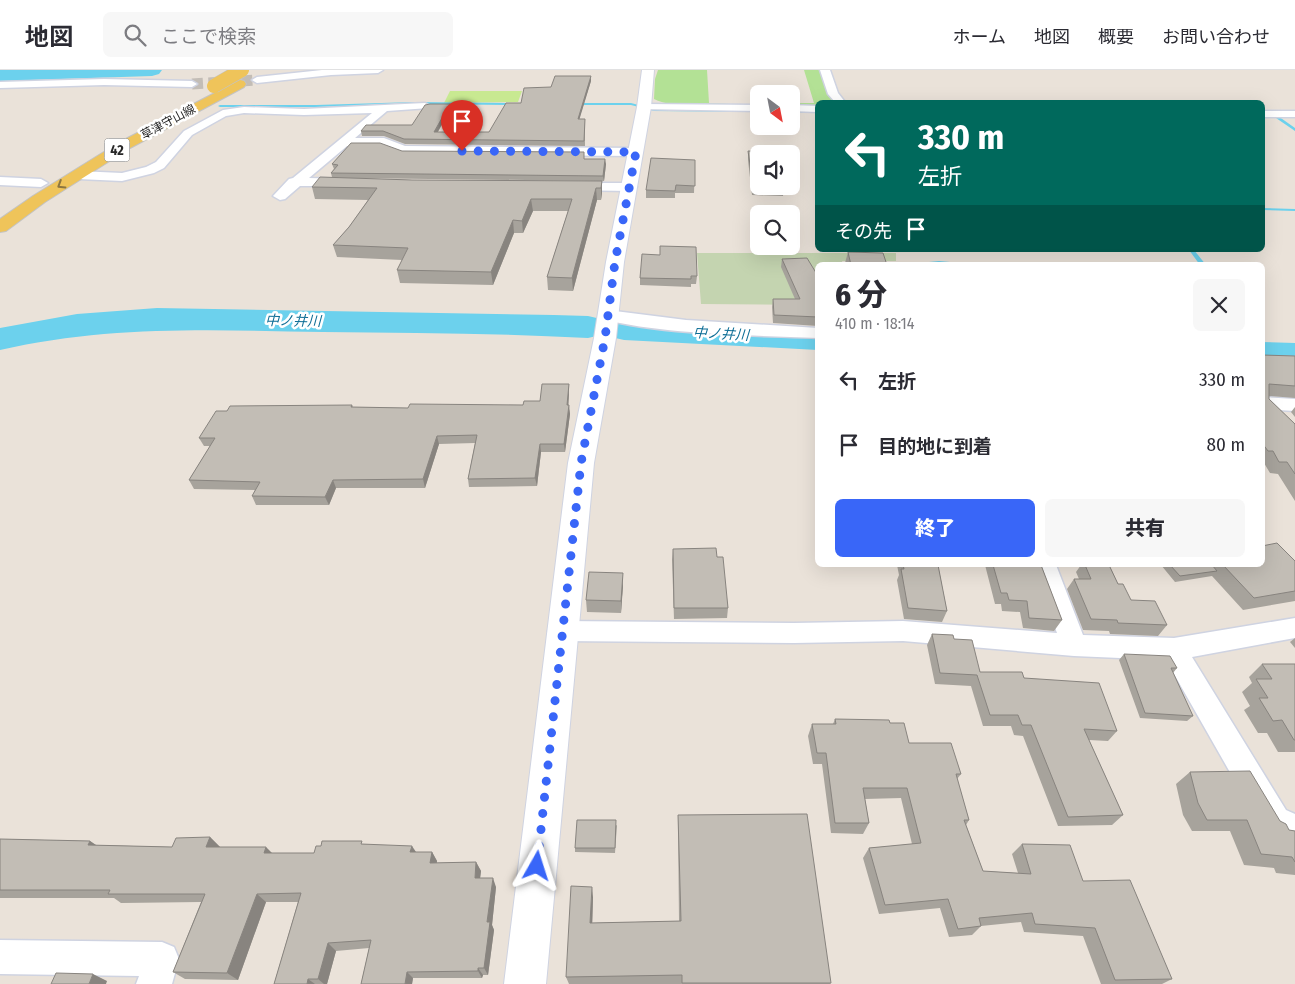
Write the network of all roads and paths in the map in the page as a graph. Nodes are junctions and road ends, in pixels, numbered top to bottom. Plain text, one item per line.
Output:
1 (131, 70) edge
2 (378, 70) edge
3 (648, 70) edge
4 (825, 70) edge
5 (260, 75) edge
6 (241, 77) edge
7 (116, 83) junction
8 (192, 84) tunnel mouth
9 (0, 85) edge
10 (838, 100) edge
11 (425, 106) edge
12 (644, 107) junction
13 (750, 108) edge
14 (800, 108) edge
15 (815, 108) edge
16 (382, 109) junction
17 (1265, 114) edge
18 (1277, 114) junction
19 (1295, 114) edge
20 (1295, 126) edge
21 (342, 142) junction
22 (404, 150) junction
23 (636, 152) junction
24 (394, 164) edge
25 (78, 175) junction
26 (0, 181) edge
27 (294, 182) junction
28 (41, 183) junction
29 (362, 183) edge
30 (562, 187) edge
31 (630, 187) junction
32 (280, 196) dead end
33 (0, 210) edge
34 (0, 227) edge
35 (607, 315) junction
36 (815, 332) edge
37 (1265, 404) edge
38 (1295, 405) edge
39 (1288, 424) edge
40 (1045, 567) edge
41 (1295, 628) edge
42 (561, 631) junction
43 (1074, 645) junction
44 (1174, 649) junction
45 (1295, 830) edge
46 (0, 957) edge
47 (154, 984) edge
48 (525, 984) edge

1 - 7 street
2 - 5 street
3 - 12 street
4 - 10 street
5 - 6 main road, 草津守山線 / 42
6 - 25 main road, 草津守山線 / 42
6 - 28 main road, 草津守山線 / 42, bridge
7 - 8 street
7 - 9 street
11 - 16 street
12 - 13 street
12 - 23 street
14 - 15 street
16 - 21 street
16 - 25 street
17 - 18 street
18 - 19 street
18 - 20 street
21 - 22 street
21 - 27 street
22 - 23 street
22 - 24 street
23 - 31 street
25 -> 34 main road, 草津守山線 / 42
26 - 28 street
27 - 29 street
27 - 32 street
28 - 33 main road, 草津守山線 / 42
30 - 31 street
31 - 35 street
35 - 36 street
35 - 42 street
37 - 38 street
37 - 39 street
40 - 43 street
41 - 44 street
42 - 43 street
42 - 48 street
43 - 44 street
44 - 45 street
46 - 47 street

